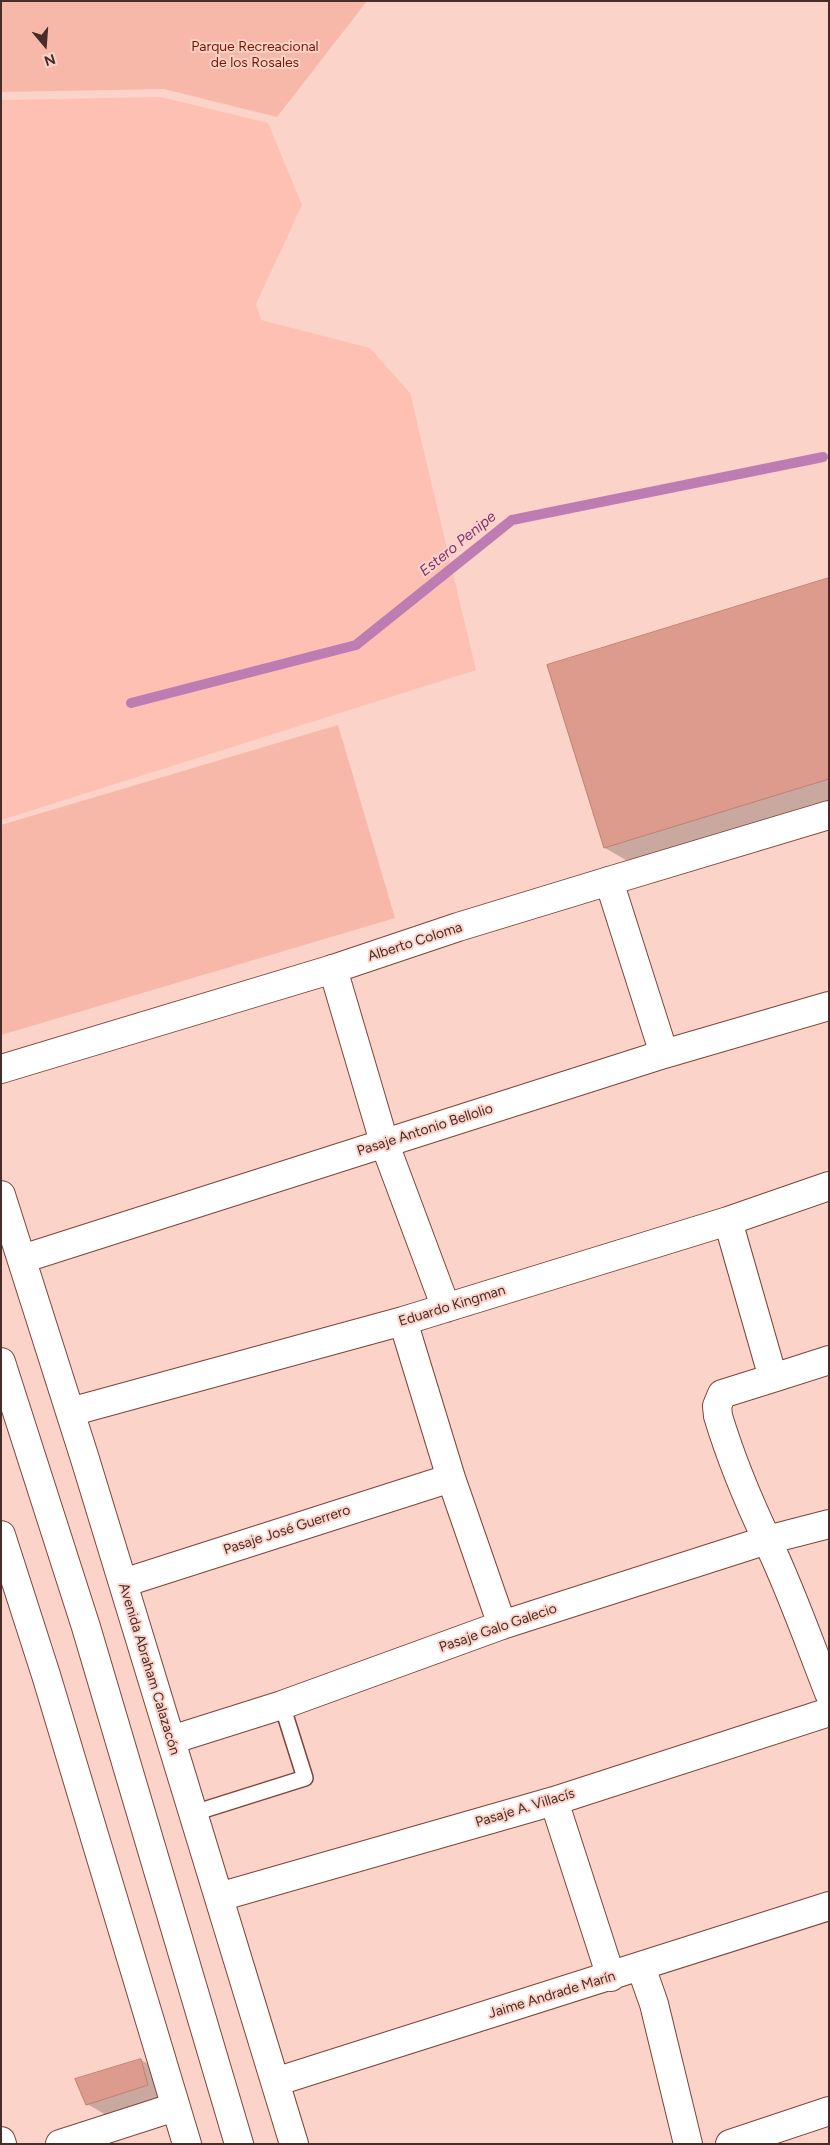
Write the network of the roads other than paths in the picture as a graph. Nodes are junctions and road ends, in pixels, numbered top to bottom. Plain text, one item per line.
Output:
1 (829, 815) edge
2 (609, 880) junction
3 (333, 969) junction
4 (829, 1006) edge
5 (664, 1054) junction
6 (1, 1069) edge
7 (384, 1142) junction
8 (829, 1186) edge
9 (1, 1195) edge
10 (728, 1221) junction
11 (22, 1259) junction
12 (446, 1308) junction
13 (403, 1321) junction
14 (829, 1360) edge
15 (1, 1362) edge
16 (773, 1378) junction
17 (70, 1412) junction
18 (451, 1478) junction
19 (829, 1524) edge
20 (1, 1535) edge
21 (767, 1540) junction
22 (123, 1583) junction
23 (502, 1626) junction
24 (829, 1693) edge
25 (282, 1705) junction
26 (829, 1712) edge
27 (171, 1740) junction
28 (554, 1801) junction
29 (194, 1813) junction
30 (219, 1897) junction
31 (829, 1906) edge
32 (641, 1967) junction
33 (611, 1977) junction
34 (275, 2082) junction
35 (175, 2108) junction
36 (829, 2111) edge
37 (60, 2144) edge
38 (187, 2144) edge
39 (239, 2144) edge
40 (294, 2144) edge
41 (688, 2144) edge
42 (730, 2144) edge

1 - 2 street, Alberto Coloma
2 - 3 street, Alberto Coloma
2 - 5 street
3 - 6 street, Alberto Coloma
3 - 7 street
4 - 5 street, Pasaje Antonio Bellolio
5 - 7 street, Pasaje Antonio Bellolio
7 - 11 street, Pasaje Antonio Bellolio
7 - 12 street
8 - 10 street, Eduardo Kingman
9 - 11 street, Avenida Abraham Calazacón
10 - 12 street, Eduardo Kingman
10 - 16 street
11 - 17 street, Avenida Abraham Calazacón
12 - 13 street, Eduardo Kingman
13 - 17 street, Eduardo Kingman
13 - 18 street
14 - 16 street
15 - 39 street
16 - 21 street
17 - 22 street, Avenida Abraham Calazacón
18 - 22 street, Pasaje José Guerrero
18 - 23 street
19 - 21 street, Pasaje Galo Galecio
20 - 35 street
21 - 23 street, Pasaje Galo Galecio
21 - 24 street
22 - 27 street, Avenida Abraham Calazacón
23 - 25 street, Pasaje Galo Galecio
25 - 27 street, Pasaje Galo Galecio
25 - 29 lane
26 - 28 street, Pasaje A. Villacís
27 - 29 street, Avenida Abraham Calazacón
28 - 30 street, Pasaje A. Villacís
28 - 33 street
29 - 30 street, Avenida Abraham Calazacón
30 - 34 street, Avenida Abraham Calazacón
31 - 32 street, Jaime Andrade Marín
32 - 33 street, Jaime Andrade Marín
32 - 41 street
33 - 34 street, Jaime Andrade Marín
34 - 40 street, Avenida Abraham Calazacón
35 - 37 street
35 - 38 street
36 - 42 street

